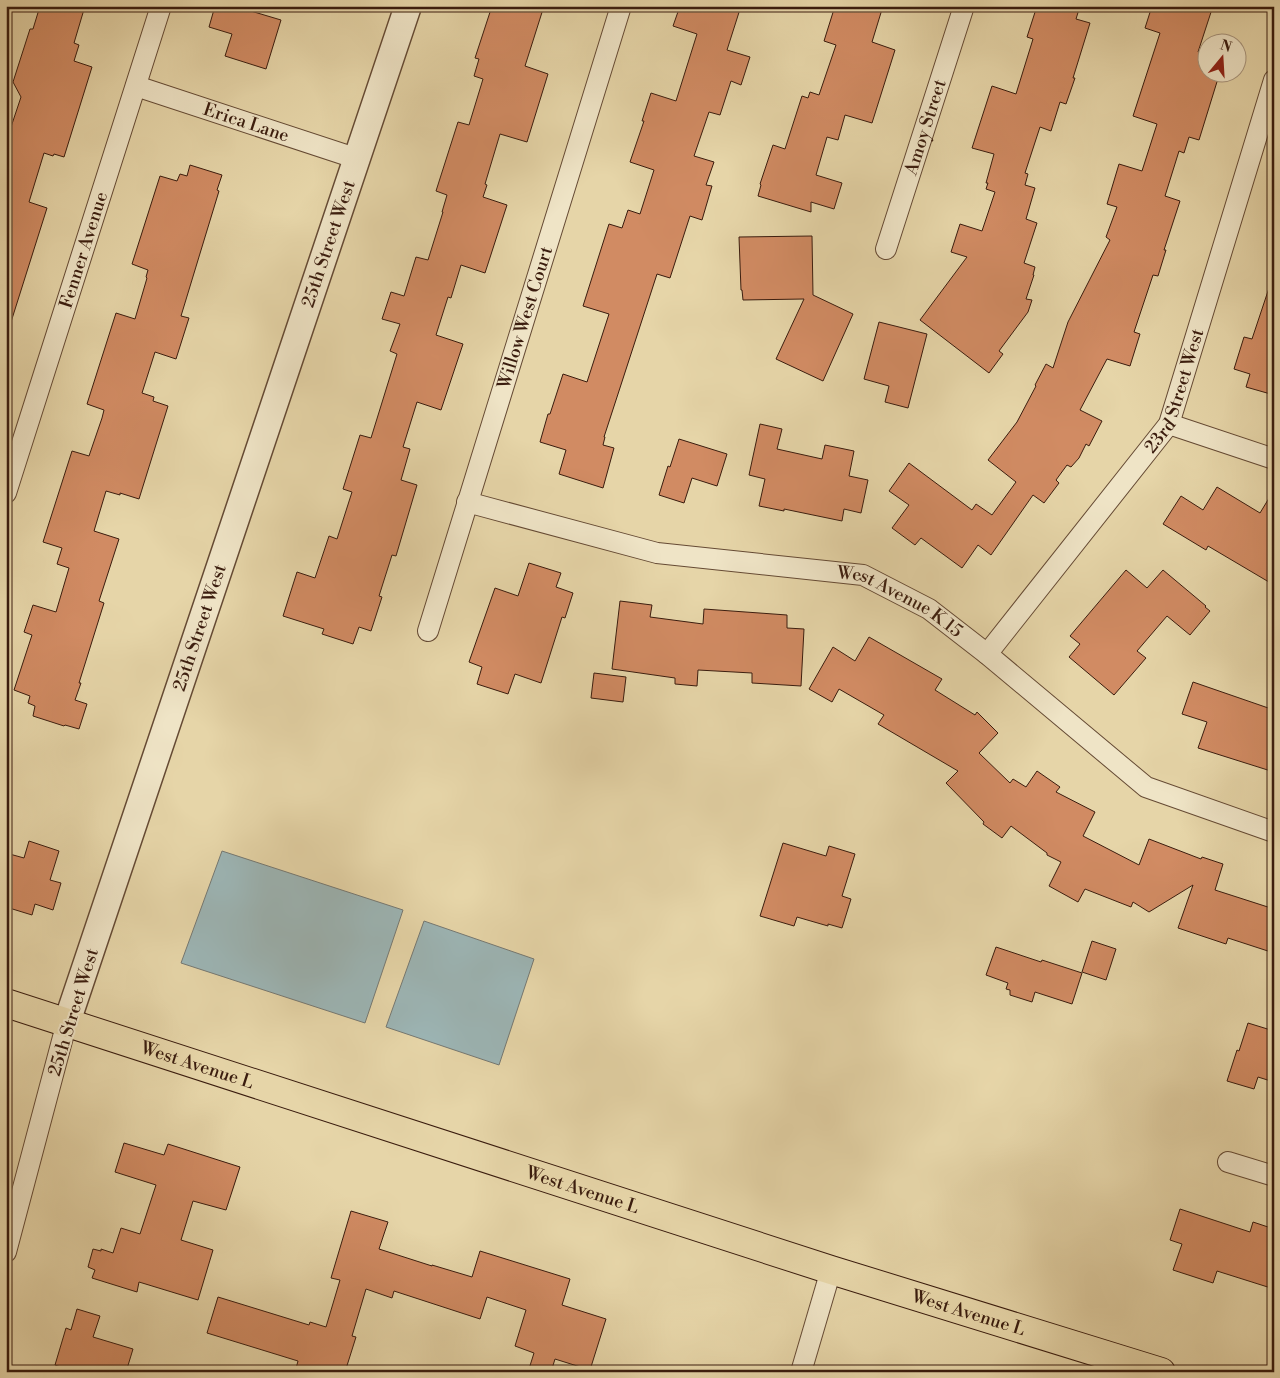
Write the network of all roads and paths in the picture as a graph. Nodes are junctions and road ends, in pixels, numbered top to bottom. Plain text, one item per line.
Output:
1 (162, 6) edge
2 (408, 6) edge
3 (621, 6) edge
4 (964, 6) edge
5 (1274, 80) edge
6 (136, 86) junction
7 (1270, 107) edge
8 (358, 159) junction
9 (886, 249) dead end
10 (1169, 424) junction
11 (1274, 459) edge
12 (6, 493) edge
13 (467, 502) junction
14 (428, 631) dead end
15 (987, 654) junction
16 (1274, 832) edge
17 (6, 1002) edge
18 (67, 1022) junction
19 (1228, 1162) dead end
20 (1274, 1176) edge
21 (6, 1252) edge
22 (831, 1270) junction
23 (801, 1372) edge
24 (1161, 1372) edge

1 - 6 street, Fenner Avenue
2 - 8 street, 25th Street West
3 - 13 street, Willow West Court
4 - 9 street, Amoy Street
5 - 7 street, 23rd Street West
6 - 8 street, Erica Lane
6 - 12 street, Fenner Avenue
7 - 10 street, 23rd Street West
8 - 18 street, 25th Street West
10 - 11 street
10 - 15 street, 23rd Street West
13 - 14 street, Willow West Court
13 - 15 street, West Avenue K 15
15 - 16 street, West Avenue K 15
17 - 18 main road, West Avenue L
18 - 21 street, 25th Street West
18 - 22 main road, West Avenue L
19 - 20 street
22 - 23 street
22 - 24 main road, West Avenue L

